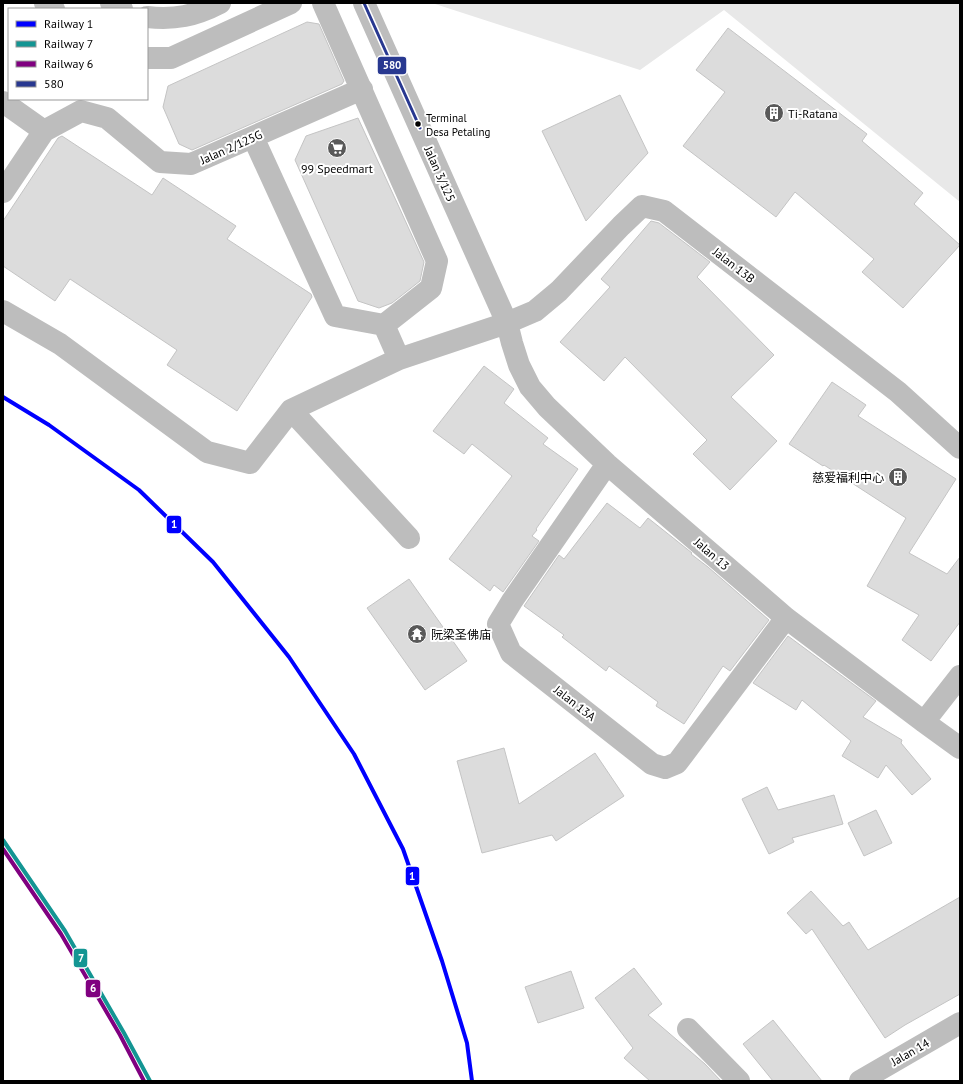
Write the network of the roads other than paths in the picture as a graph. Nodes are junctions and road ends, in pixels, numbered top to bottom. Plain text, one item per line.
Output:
1 (110, 3) edge
2 (220, 3) edge
3 (291, 3) edge
4 (324, 3) edge
5 (364, 3) edge
6 (120, 8) edge
7 (148, 18) edge
8 (148, 58) edge
9 (362, 89) junction
10 (3, 102) edge
11 (44, 131) junction
12 (253, 137) junction
13 (3, 192) edge
14 (3, 311) edge
15 (507, 323) junction
16 (384, 325) junction
17 (399, 359) junction
18 (292, 410) junction
19 (960, 448) edge
20 (607, 464) junction
21 (409, 538) dead end
22 (786, 618) junction
23 (960, 676) edge
24 (924, 722) junction
25 (960, 748) edge
26 (960, 1023) edge
27 (688, 1028) dead end
28 (739, 1081) edge
29 (860, 1081) edge

1 - 6 street
2 - 7 street
3 - 8 street
4 - 9 street
5 - 15 street, Jalan 3/125
9 - 12 street, Jalan 2/125G
9 - 16 street
10 - 11 street
11 - 12 street, Jalan 2/125G
11 - 13 street
12 - 16 street
14 - 18 street
15 - 17 street
15 - 19 street, Jalan 13B
15 - 20 street, Jalan 13
16 - 17 street
17 - 18 street
18 - 21 street
20 - 22 street, Jalan 13
20 - 22 street, Jalan 13A
22 - 24 street, Jalan 13
23 - 24 street
24 - 25 street, Jalan 13
26 - 29 street, Jalan 14
27 - 28 street

